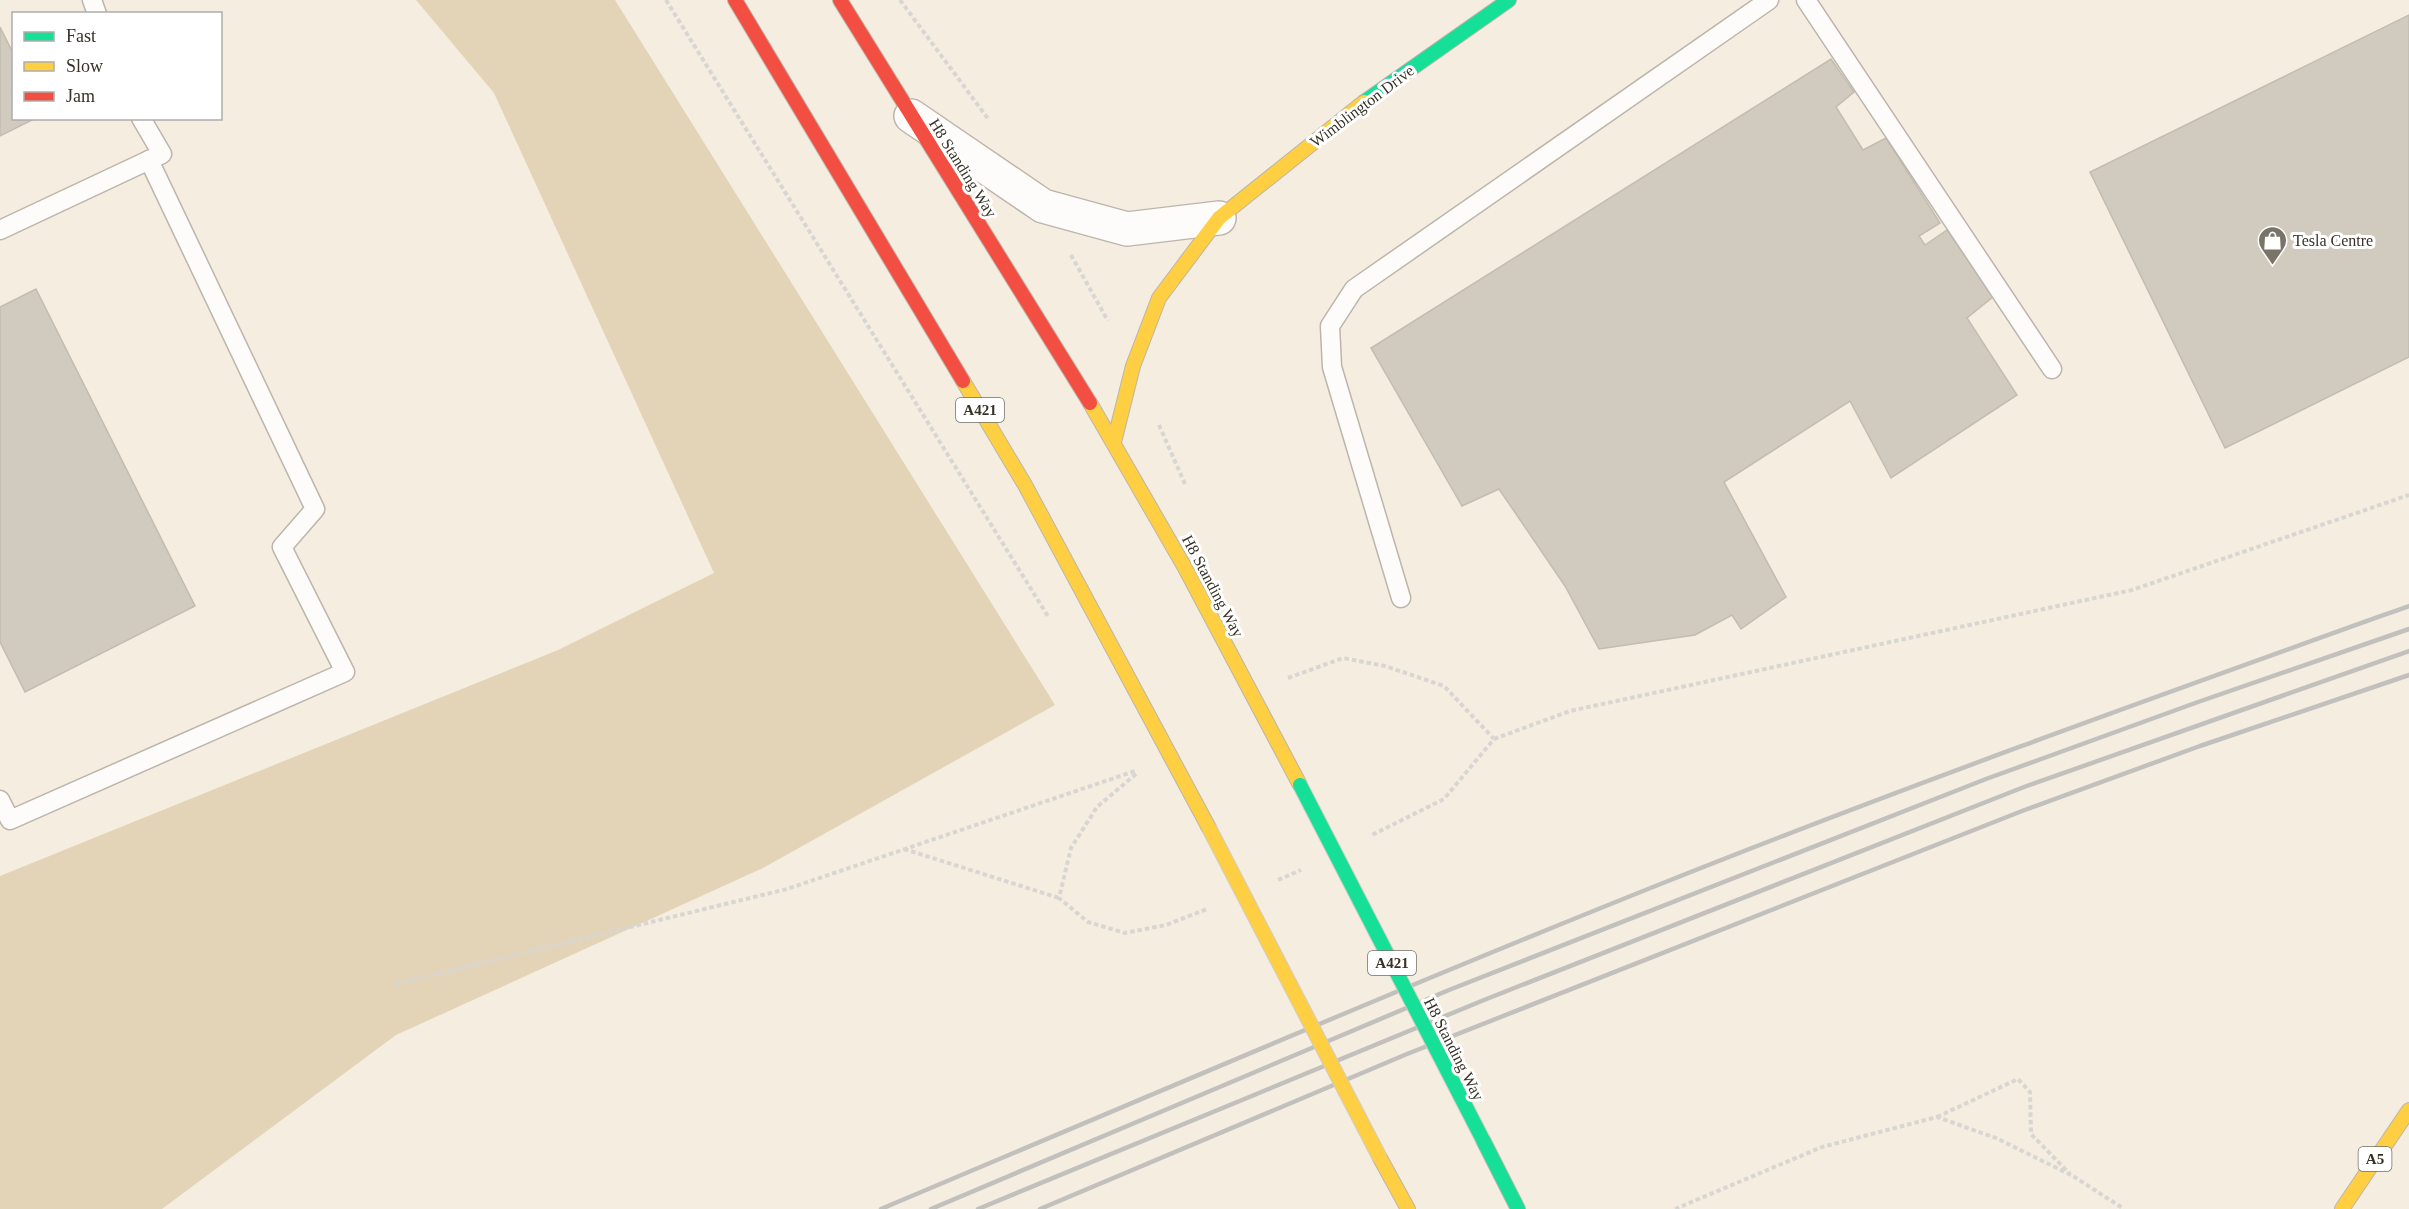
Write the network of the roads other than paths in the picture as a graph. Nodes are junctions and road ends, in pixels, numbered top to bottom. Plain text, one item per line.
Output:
1 (735, 0) edge
2 (840, 0) edge
3 (1509, 0) edge
4 (1769, 0) edge
5 (1806, 0) edge
6 (910, 116) junction
7 (142, 120) edge
8 (149, 160) junction
9 (1219, 218) junction
10 (0, 230) edge
11 (2052, 369) dead end
12 (1114, 442) junction
13 (1401, 598) dead end
14 (0, 800) edge
15 (2409, 1110) edge
16 (1408, 1209) edge
17 (1518, 1209) edge
18 (2342, 1209) edge

1 - 16 main road, A421, bridge
2 - 6 main road, H8 Standing Way / A421
3 - 9 main road, Wimblington Drive
4 - 13 lane
5 - 11 lane
6 - 9 street
6 - 12 main road, H8 Standing Way / A421
7 - 8 lane
8 - 10 lane
8 - 14 lane
9 - 12 main road, Wimblington Drive
12 - 17 main road, H8 Standing Way / A421, bridge
15 - 18 main road, A5

